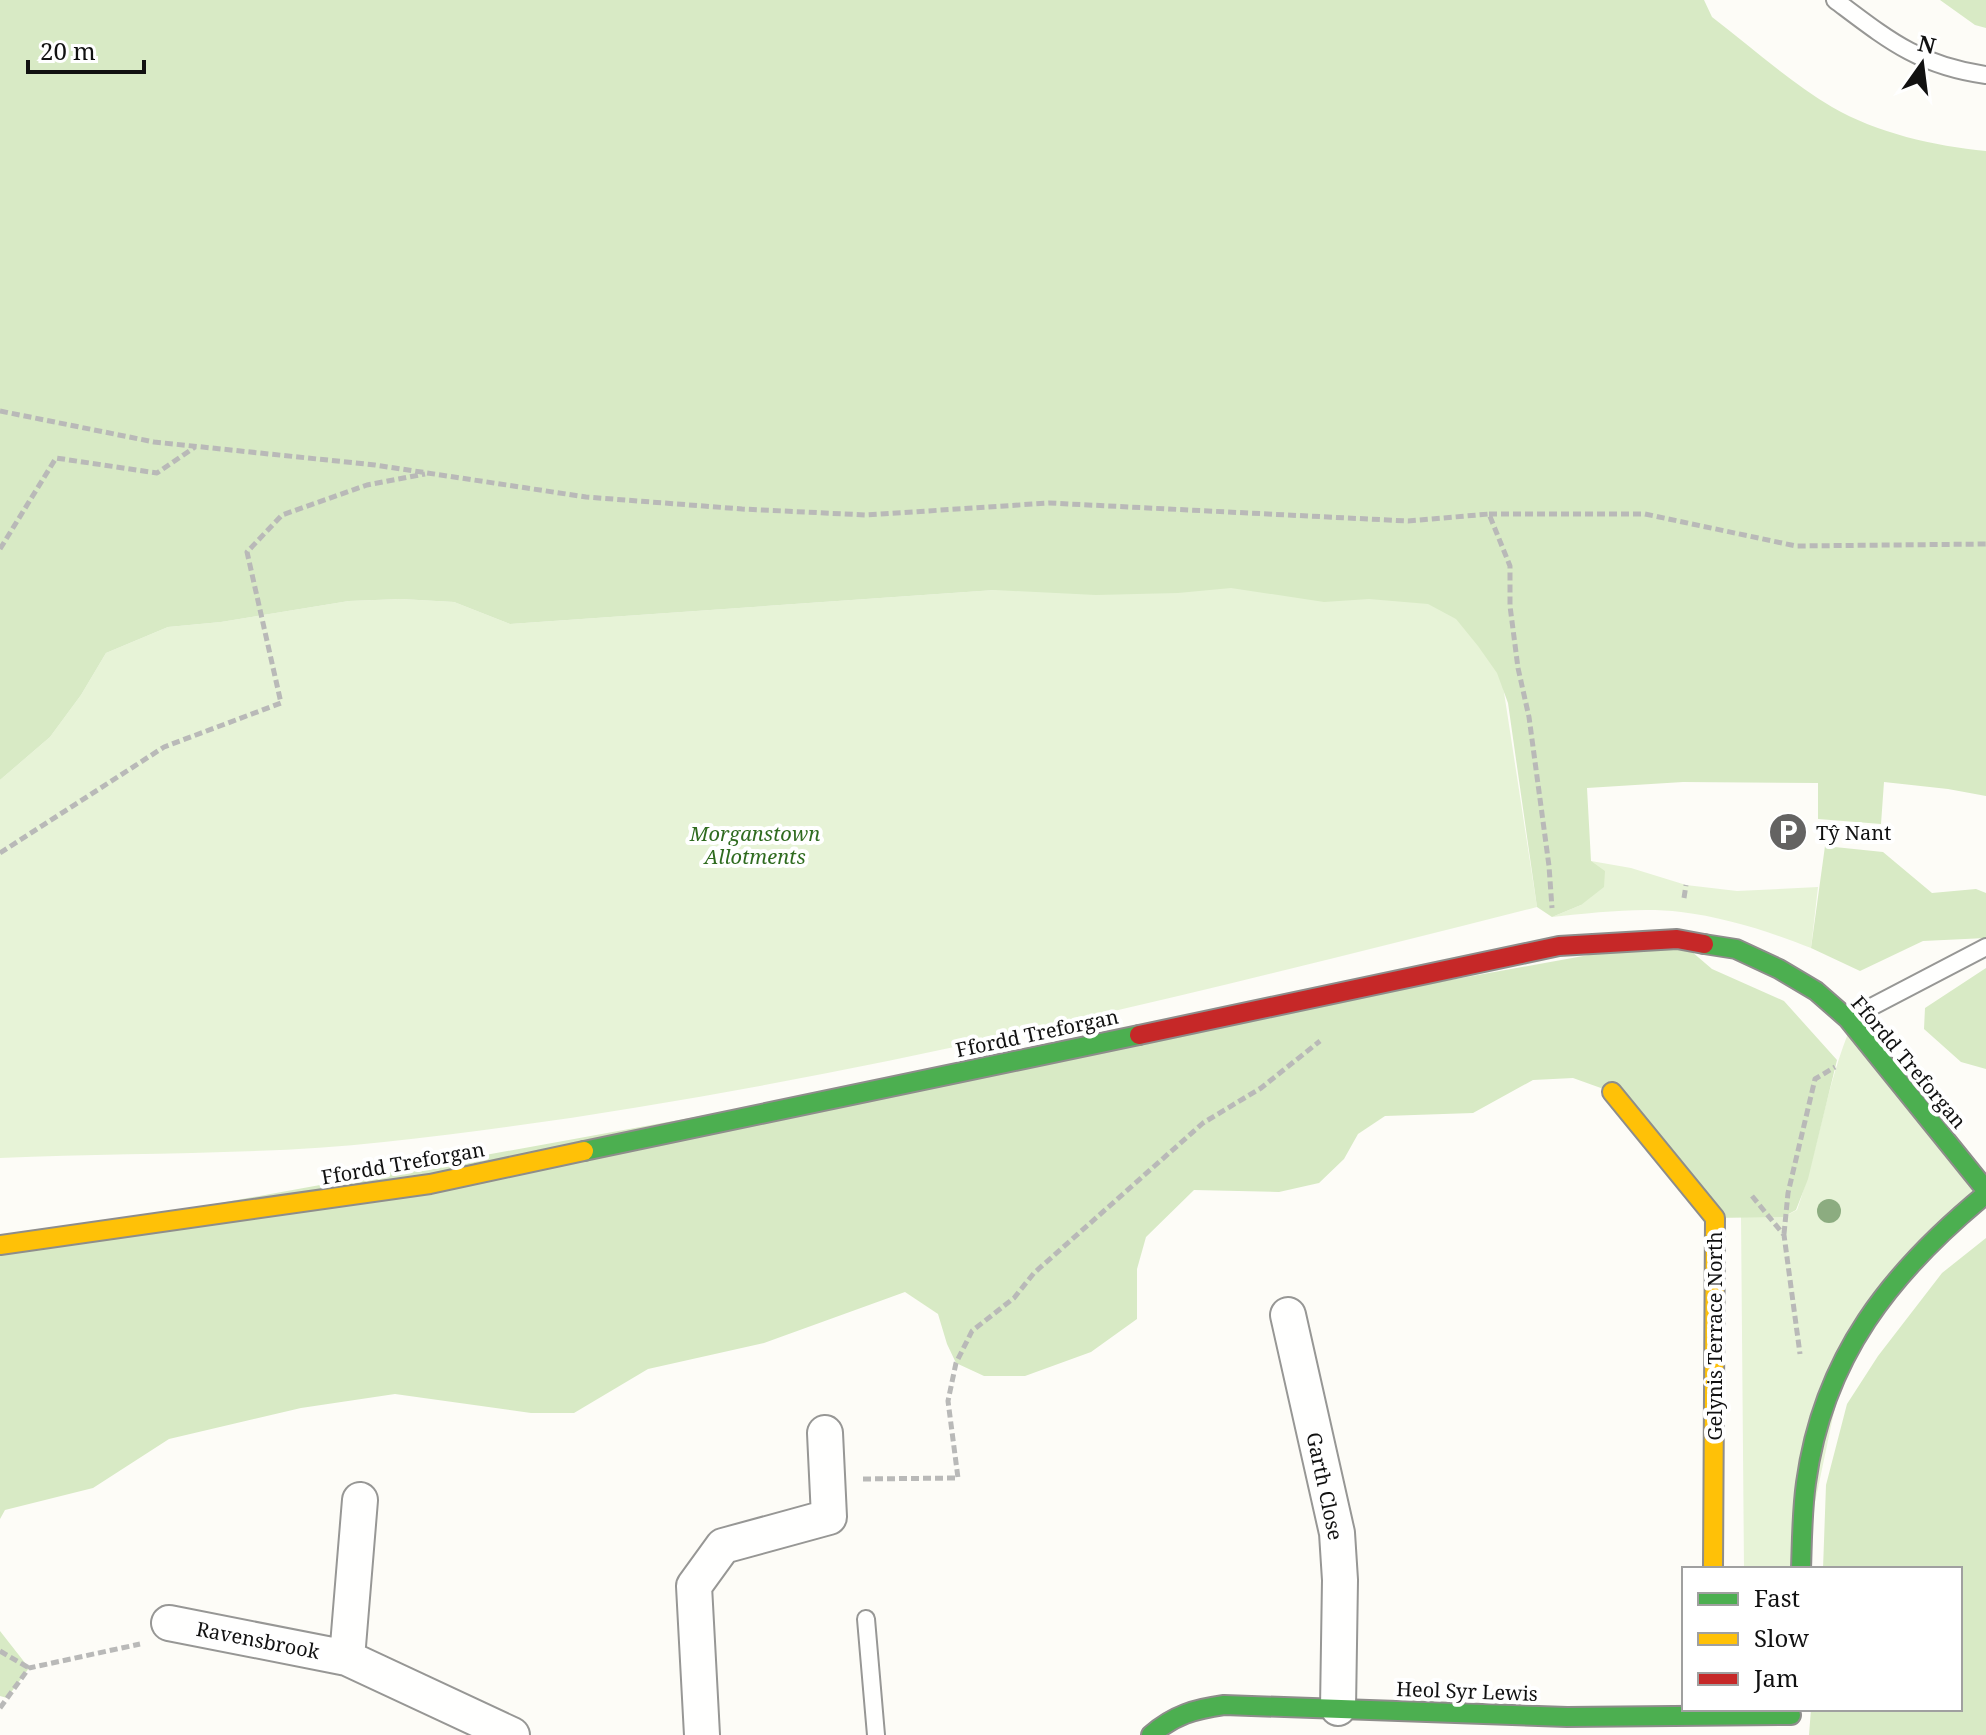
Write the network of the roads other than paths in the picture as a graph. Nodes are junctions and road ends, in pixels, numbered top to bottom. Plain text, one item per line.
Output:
1 (1835, 0) edge
2 (1986, 75) edge
3 (1986, 947) edge
4 (1848, 1019) junction
5 (1612, 1092) dead end
6 (1986, 1192) edge
7 (0, 1245) edge
8 (1288, 1315) dead end
9 (825, 1433) dead end
10 (360, 1500) dead end
11 (1713, 1567) edge
12 (1801, 1567) edge
13 (866, 1619) dead end
14 (169, 1623) road end
15 (347, 1658) junction
16 (1338, 1708) junction
17 (1713, 1712) edge
18 (1791, 1712) edge
19 (500, 1732) edge
20 (702, 1735) edge
21 (876, 1735) edge
22 (1151, 1735) edge
23 (1790, 1735) edge

1 - 2 lane
3 - 4 lane
4 - 6 street, Ffordd Treforgan
4 - 7 street, Ffordd Treforgan
5 - 11 street, Gelynis Terrace North
6 - 12 street
8 - 16 street, Garth Close
9 - 20 street
10 - 15 street, Ravensbrook
13 - 21 lane
14 - 15 street, Ravensbrook
15 - 19 street, Ravensbrook
16 - 17 street, Heol Syr Lewis
16 - 22 street, Heol Syr Lewis
17 - 18 street, Heol Syr Lewis
18 - 23 street

